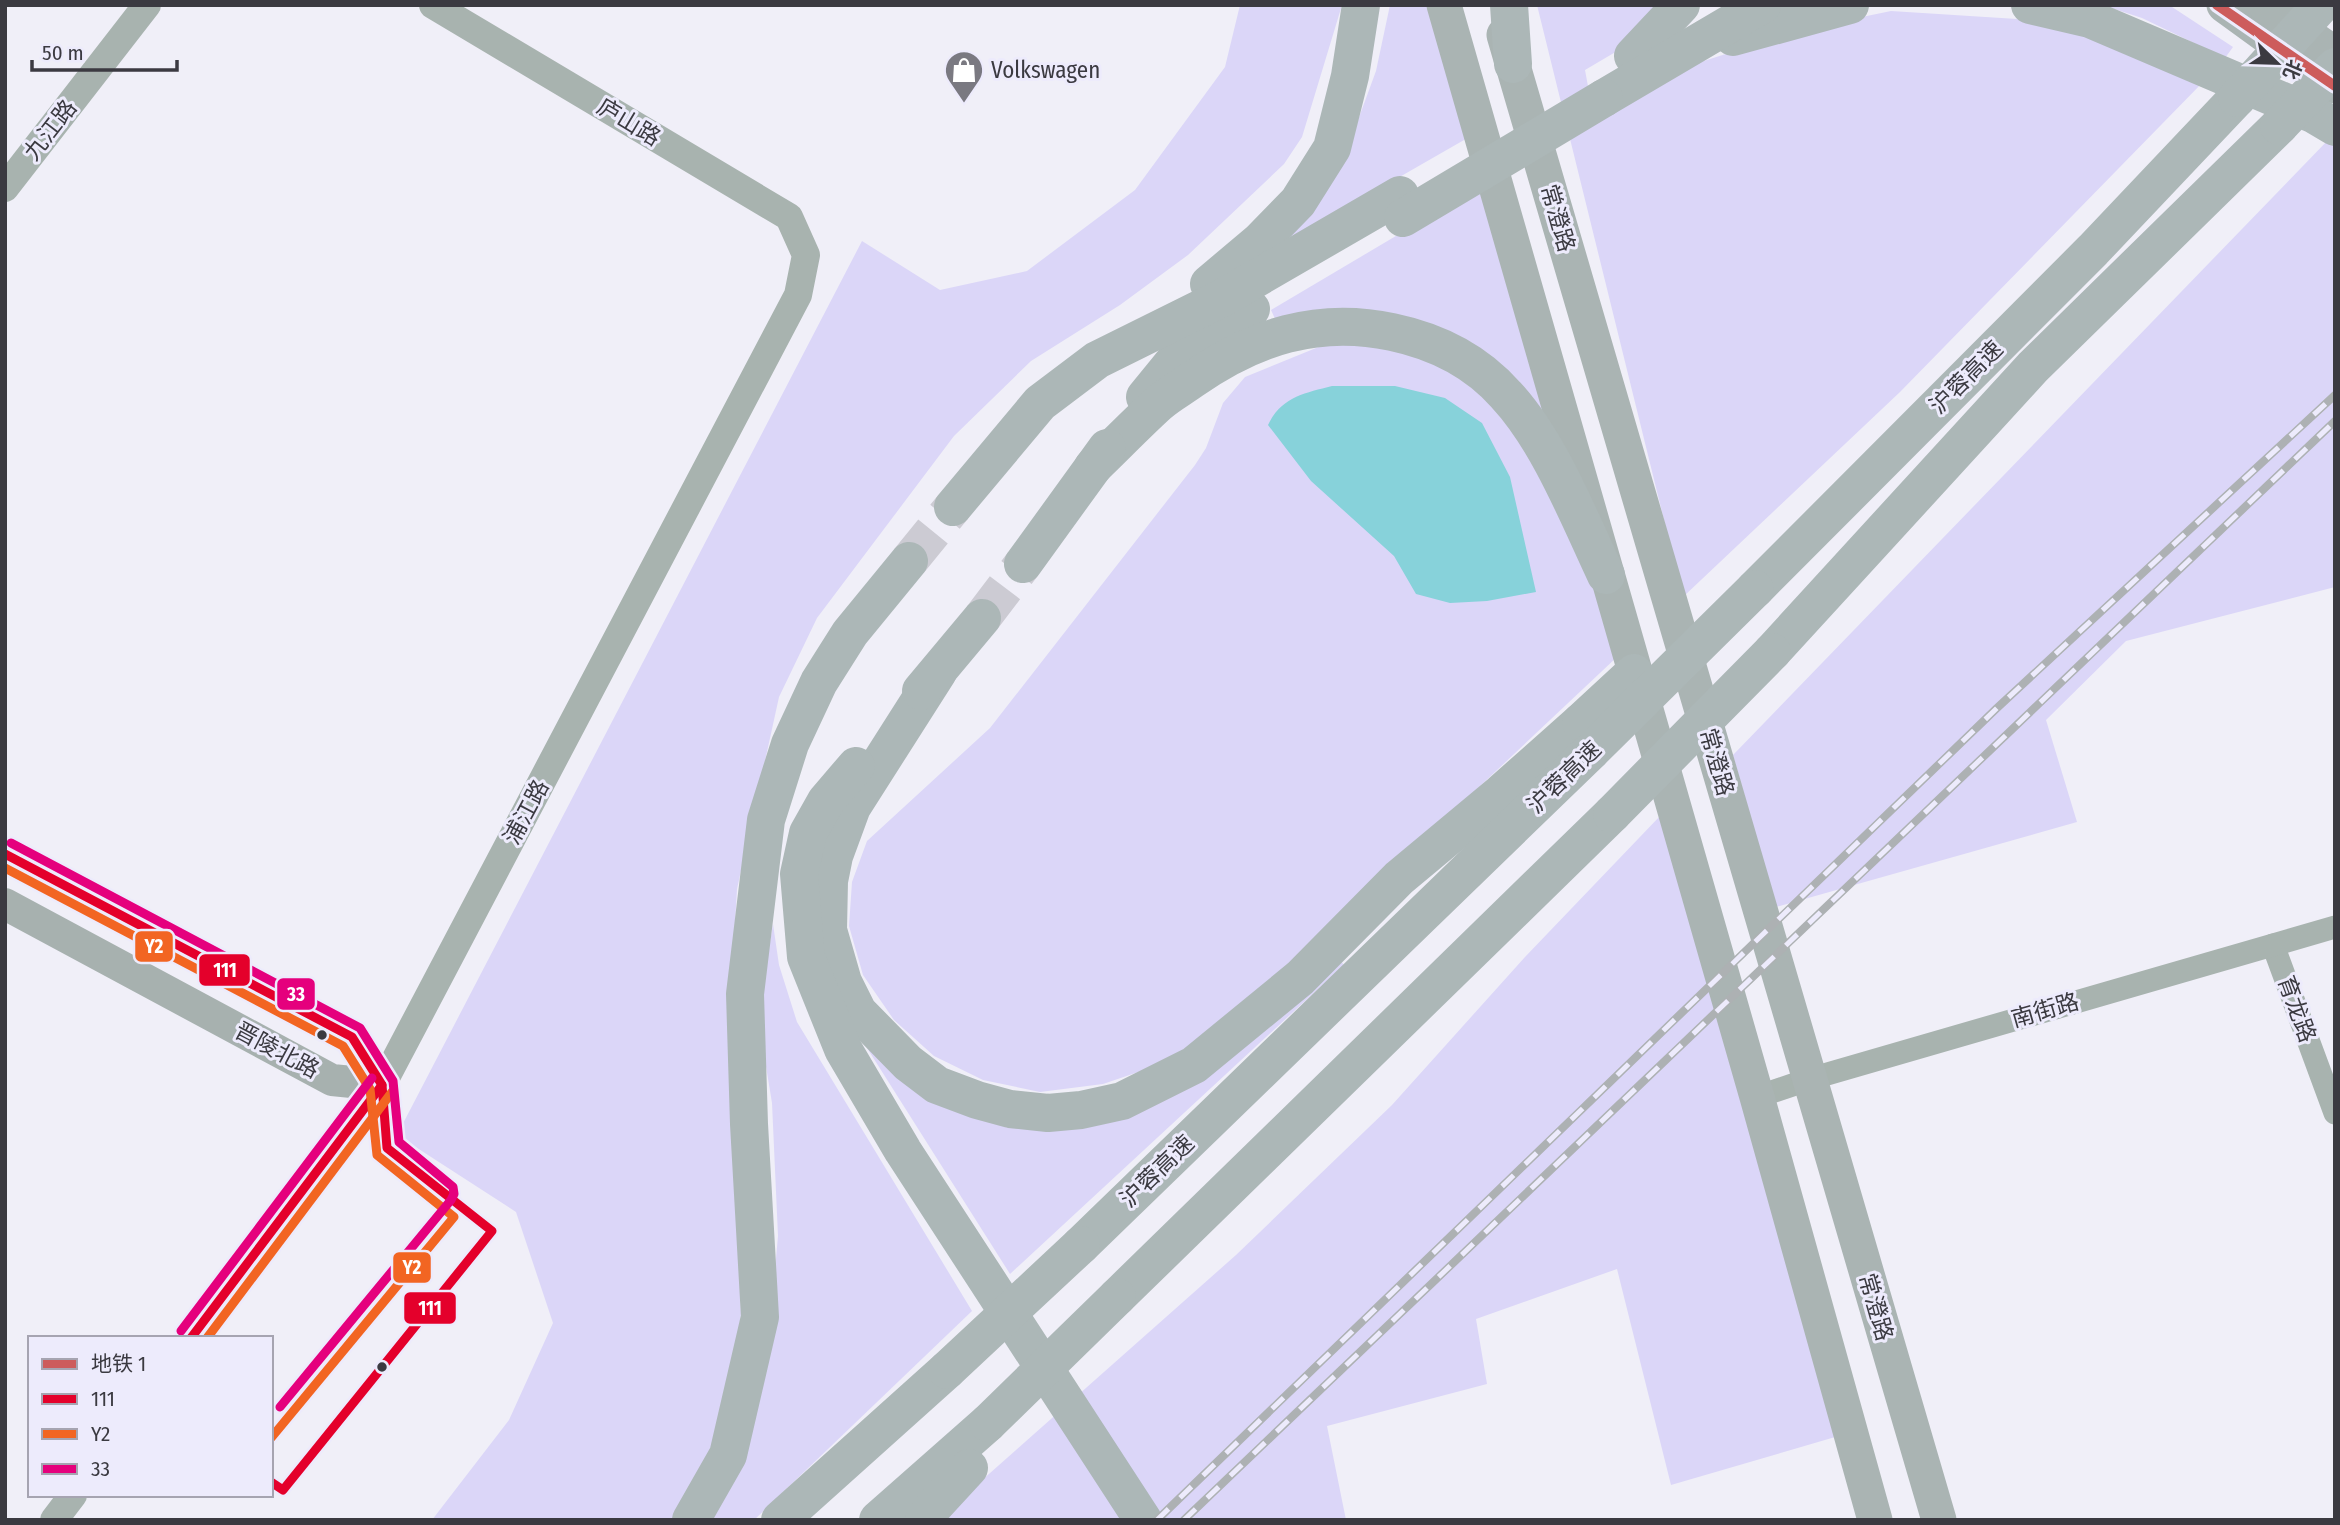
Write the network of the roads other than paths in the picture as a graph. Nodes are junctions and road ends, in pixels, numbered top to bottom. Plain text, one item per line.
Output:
1 (147, 5) edge
2 (433, 5) edge
3 (1361, 5) edge
4 (1444, 5) edge
5 (1495, 5) edge
6 (1509, 5) edge
7 (1681, 5) edge
8 (1716, 5) edge
9 (1762, 5) edge
10 (1850, 5) edge
11 (2030, 5) edge
12 (2224, 5) edge
13 (2265, 5) edge
14 (2320, 5) edge
15 (2335, 18) edge
16 (1684, 50) junction
17 (2335, 54) edge
18 (1633, 56) junction
19 (1513, 64) junction
20 (2335, 67) edge
21 (2335, 86) edge
22 (1601, 88) junction
23 (2335, 127) edge
24 (5, 188) edge
25 (1401, 206) junction
26 (806, 255) joint
27 (1097, 360) junction
28 (1093, 467) junction
29 (953, 506) tunnel mouth
30 (909, 561) tunnel mouth
31 (1023, 564) tunnel mouth
32 (1606, 575) junction
33 (982, 618) tunnel mouth
34 (937, 672) junction
35 (819, 682) junction
36 (1586, 737) junction
37 (5, 854) edge
38 (5, 904) edge
39 (2335, 927) edge
40 (2273, 945) junction
41 (1810, 1079) junction
42 (382, 1085) junction
43 (1757, 1097) junction
44 (2335, 1113) edge
45 (193, 1336) edge
46 (992, 1431) junction
47 (71, 1497) edge
48 (54, 1520) edge
49 (691, 1520) edge
50 (780, 1520) edge
51 (878, 1520) edge
52 (925, 1520) edge
53 (1115, 1520) edge
54 (1143, 1520) edge
55 (1875, 1520) edge
56 (1939, 1520) edge

1 - 24 street, 九江路
2 - 26 street, 庐山路
3 - 27 highway
4 - 32 main road
5 - 19 main road, 常澄路
6 - 19 highway
7 - 18 highway
8 - 18 highway
9 - 16 highway
10 - 16 highway
11 - 23 highway
12 - 21 main road
13 - 17 main road
14 - 15 main road
14 - 36 highway, bridge
16 - 22 highway
18 - 22 highway
19 - 41 main road, 常澄路
20 - 46 highway, 沪蓉高速, bridge
22 - 25 highway
25 - 27 highway
25 - 28 highway
26 - 42 street, 浦江路
27 - 29 highway
28 - 31 highway
28 - 32 highway
30 - 35 highway
32 - 43 main road
33 - 34 highway
34 - 36 highway
34 - 54 highway
35 - 49 highway
35 - 53 highway
36 - 50 highway, 沪蓉高速, bridge
37 - 42 main road, 晋陵北路
38 - 42 main road, 晋陵北路
39 - 40 street, 南街路
40 - 41 street, 南街路
40 - 44 street, 育龙路
41 - 43 street, 南街路
41 - 56 main road, 常澄路
42 - 45 street, 浦江路
43 - 55 main road
46 - 51 highway, 沪蓉高速
46 - 52 highway
47 - 48 street

